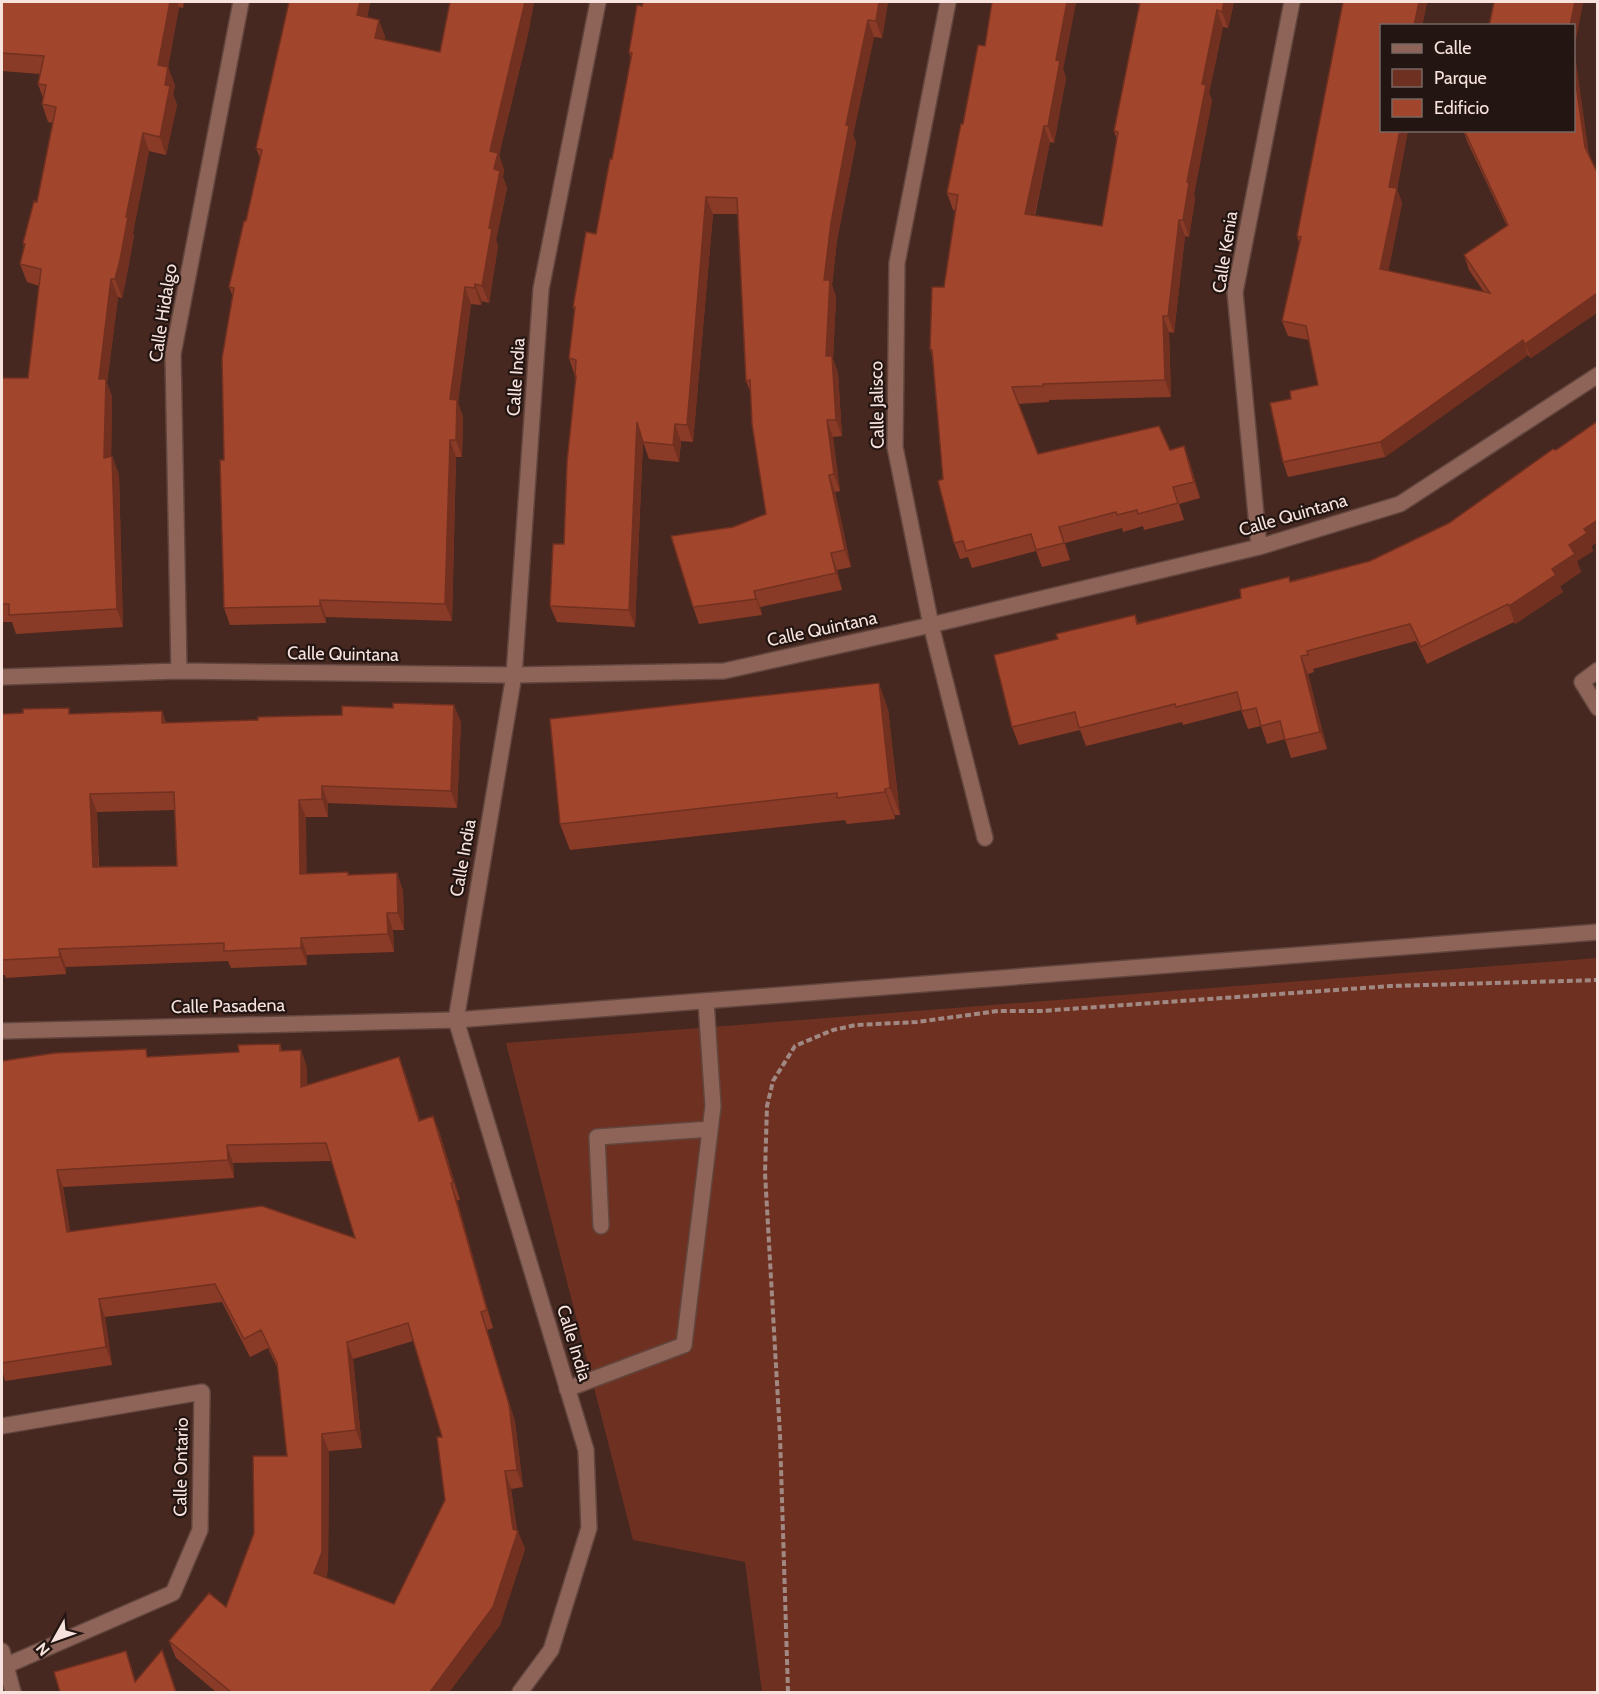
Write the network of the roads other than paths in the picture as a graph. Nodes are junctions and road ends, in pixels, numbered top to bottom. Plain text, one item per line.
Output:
1 (241, 2) edge
2 (598, 2) edge
3 (948, 2) edge
4 (1292, 2) edge
5 (1598, 375) edge
6 (1259, 547) junction
7 (931, 625) junction
8 (1598, 670) edge
9 (179, 671) junction
10 (514, 675) junction
11 (2, 677) edge
12 (1598, 708) edge
13 (985, 838) dead end
14 (1598, 932) edge
15 (706, 1001) junction
16 (456, 1020) junction
17 (2, 1030) edge
18 (710, 1129) junction
19 (601, 1226) dead end
20 (567, 1389) junction
21 (2, 1426) edge
22 (2, 1651) edge
23 (5, 1666) junction
24 (13, 1692) edge
25 (520, 1692) edge

1 - 9 street, Calle Hidalgo
2 - 10 street, Calle India
3 - 7 street, Calle Jalisco
4 - 6 street, Calle Kenia
5 - 6 street, Calle Quintana
6 - 7 street, Calle Quintana
7 - 10 street, Calle Quintana
7 - 13 street, Calle Jalisco
8 - 12 street
9 - 10 street, Calle Quintana
9 - 11 street, Calle Quintana
10 - 16 street, Calle India
14 - 15 street, Calle Pasadena
15 - 16 street, Calle Pasadena
15 - 18 street
16 - 17 street, Calle Pasadena
16 - 20 street, Calle India
18 - 19 street
18 - 20 street
20 - 25 street, Calle India
21 - 23 street, Calle Ontario
22 - 23 street
23 - 24 street

